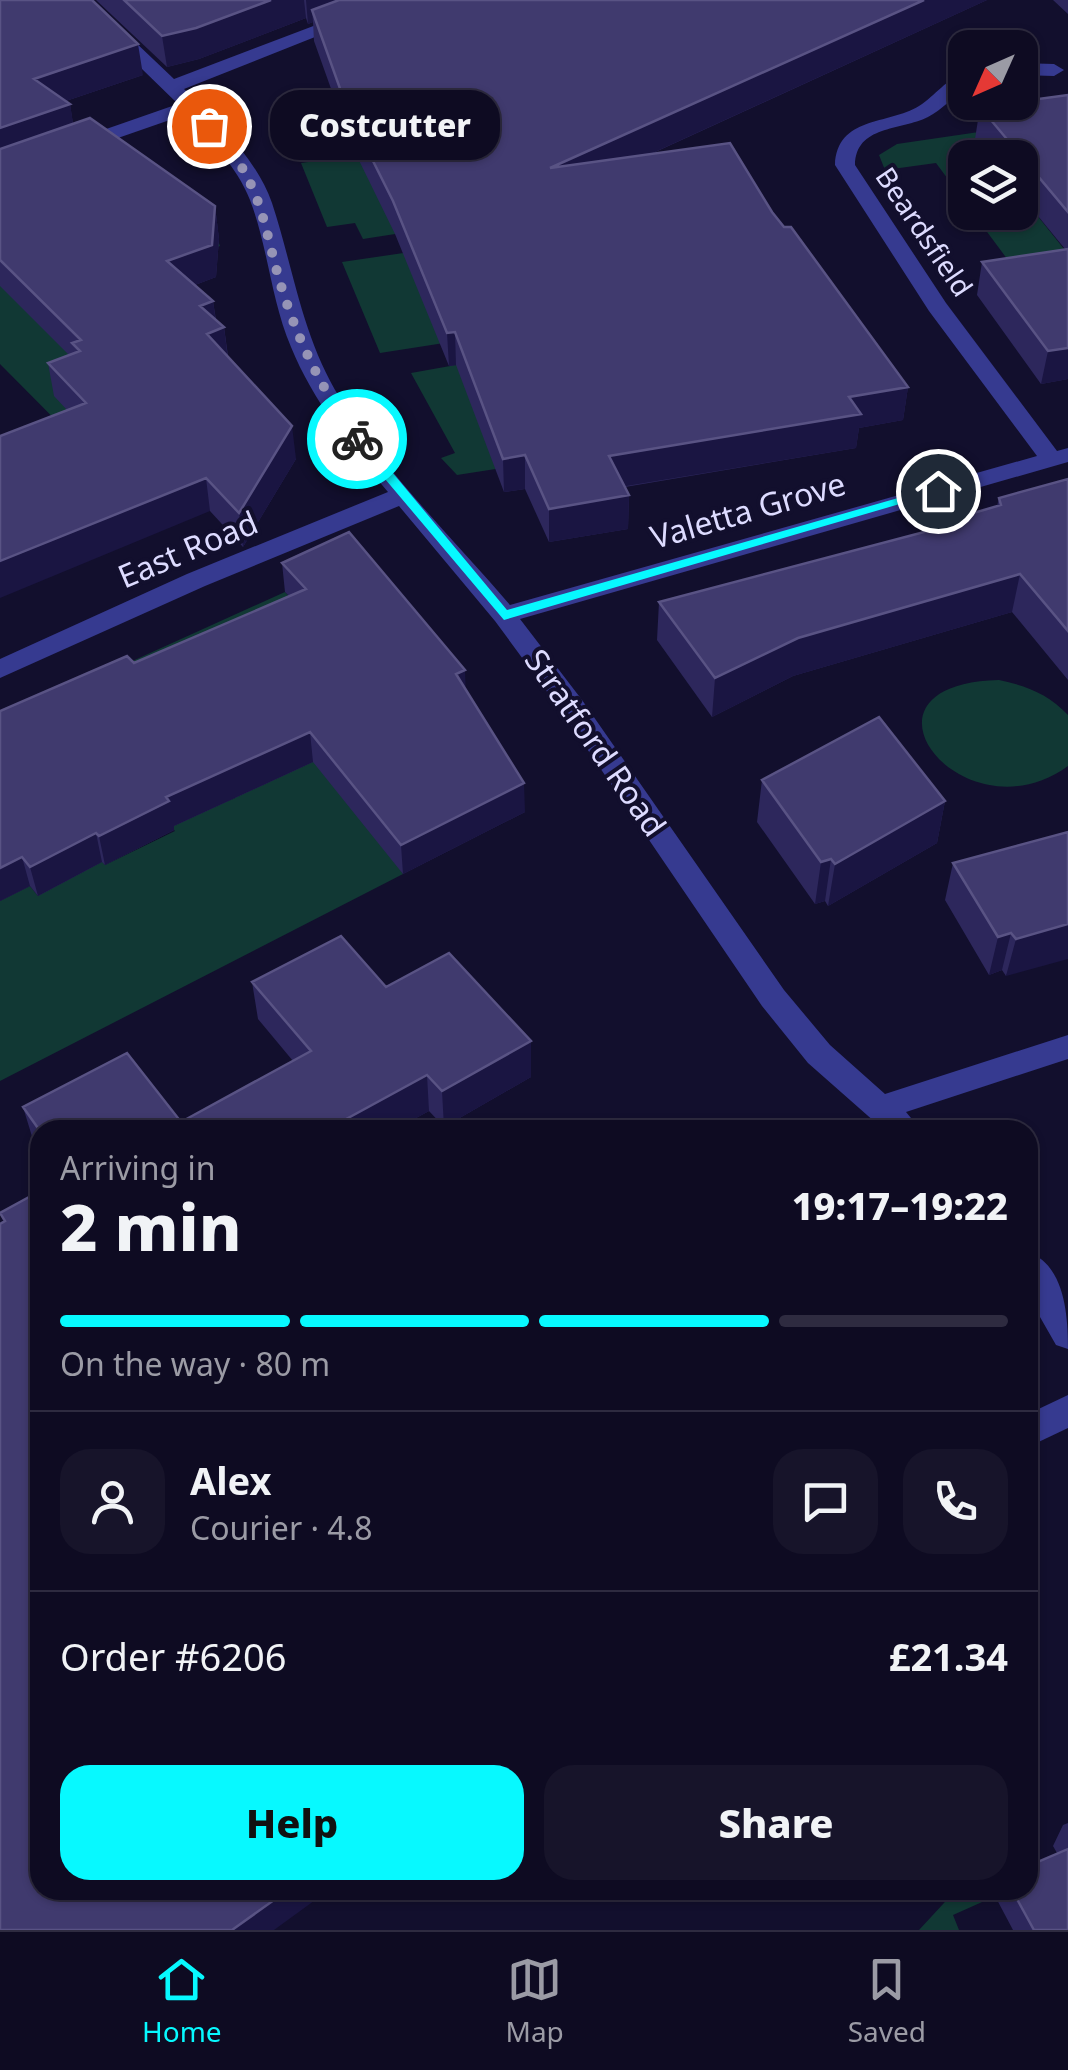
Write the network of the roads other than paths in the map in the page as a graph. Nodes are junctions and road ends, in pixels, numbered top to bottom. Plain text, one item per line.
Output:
1 (80, 0) edge
2 (398, 0) edge
3 (171, 87) junction
4 (948, 92) edge
5 (191, 106) junction
6 (0, 173) edge
7 (1060, 457) edge
8 (404, 495) junction
9 (504, 615) junction
10 (0, 669) edge
11 (1068, 1047) edge
12 (880, 1108) junction
13 (894, 1120) edge
14 (1038, 1283) edge
15 (1068, 1334) edge
16 (1068, 1411) edge
17 (1038, 1426) edge

1 - 3 street, Stratford Road
2 - 3 street
3 - 5 street, Stratford Road
4 - 7 street, Beardsfield
5 - 6 street
5 - 8 street, Stratford Road
7 - 9 street, Valetta Grove
8 - 9 street, Stratford Road
8 - 10 street, East Road
9 - 12 street, Stratford Road
11 - 12 street
12 - 13 street, Stratford Road
14 - 15 street
16 - 17 street

